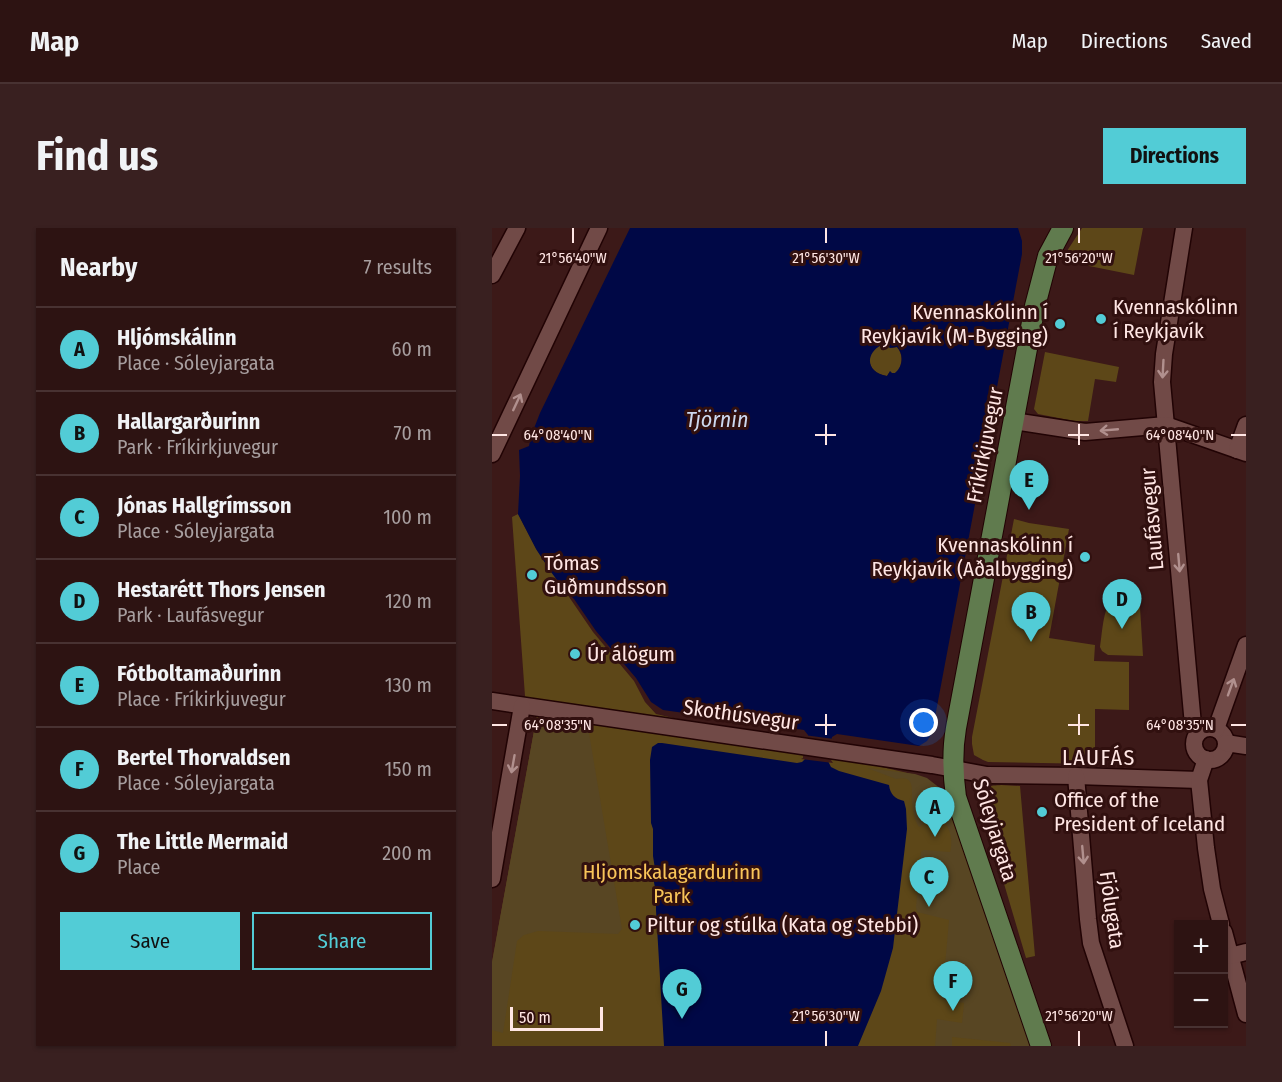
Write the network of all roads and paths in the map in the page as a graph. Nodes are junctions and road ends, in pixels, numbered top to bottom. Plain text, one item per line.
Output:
1 (517, 228) edge
2 (599, 228) edge
3 (1046, 228) edge
4 (1062, 228) edge
5 (1184, 228) edge
6 (1044, 255) junction
7 (496, 257) edge
8 (492, 275) edge
9 (1014, 421) junction
10 (1166, 425) junction
11 (1246, 425) edge
12 (1242, 451) edge
13 (492, 454) edge
14 (1246, 645) edge
15 (492, 701) edge
16 (522, 706) junction
17 (1208, 730) junction
18 (1226, 743) junction
19 (1246, 746) edge
20 (1206, 759) junction
21 (954, 770) junction
22 (1076, 776) junction
23 (1199, 780) junction
24 (492, 879) edge
25 (1220, 920) edge
26 (1228, 938) edge
27 (1238, 954) edge
28 (1246, 1014) edge
29 (1041, 1046) edge
30 (1052, 1046) edge
31 (1125, 1046) edge

1 - 7 street
13 -> 2 street
3 - 6 main road
4 - 6 main road
5 -> 10 street, Laufásvegur
6 - 9 main road, Fríkirkjuvegur
7 - 8 street
10 -> 9 street
9 - 21 main road, Fríkirkjuvegur
10 - 12 street
10 -> 17 street, Laufásvegur
11 - 12 street
17 -> 14 street
15 - 16 street, Skothúsvegur
16 - 21 street, Skothúsvegur
16 -> 24 street
17 - 18 street
17 - 20 street
18 - 19 street
18 - 20 street
20 - 23 street
21 - 22 street, Skothúsvegur
21 - 29 main road, Sóleyjargata
21 - 30 main road, Sóleyjargata
22 - 23 street, Skothúsvegur
22 -> 31 street, Fjólugata
23 - 25 street
26 - 27 street
27 - 28 street

